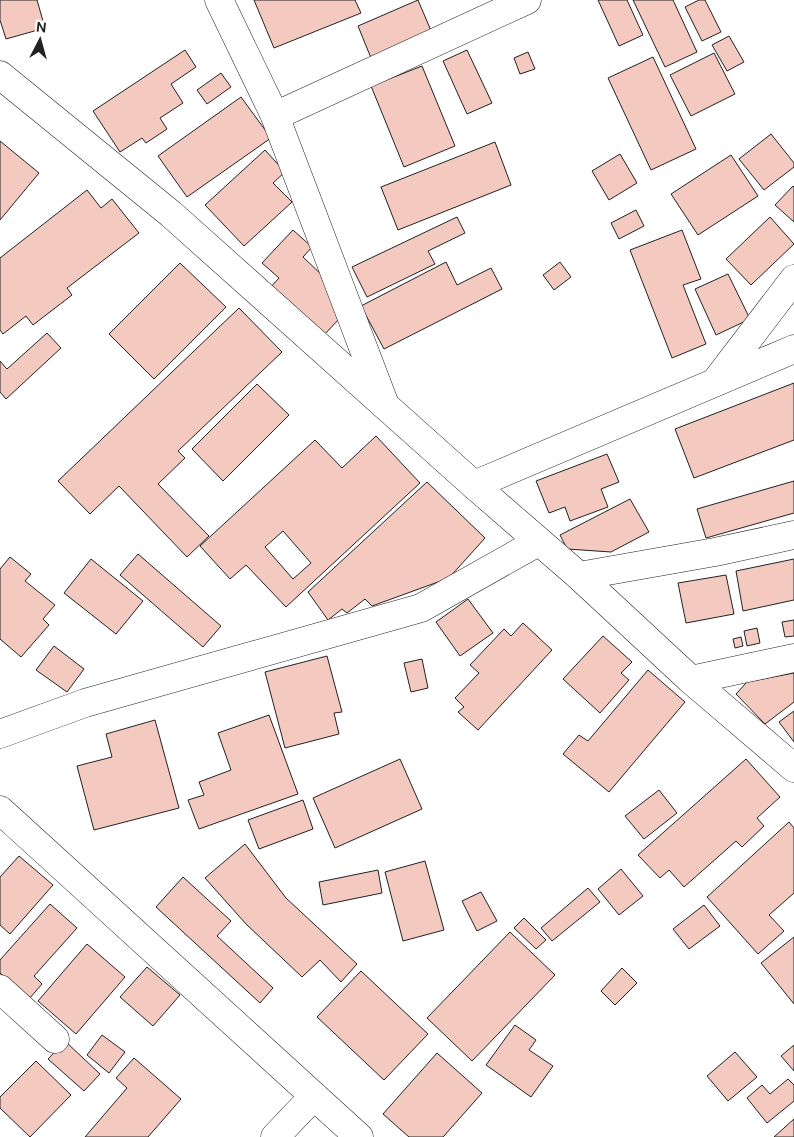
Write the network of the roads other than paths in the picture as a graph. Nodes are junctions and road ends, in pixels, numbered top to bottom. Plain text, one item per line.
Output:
1 (219, 0) edge
2 (527, 0) edge
3 (0, 75) edge
4 (276, 116) junction
5 (794, 279) edge
6 (794, 349) edge
7 (715, 382) junction
8 (385, 405) junction
9 (474, 485) junction
10 (794, 535) edge
11 (538, 542) junction
12 (579, 576) junction
13 (794, 658) edge
14 (691, 680) junction
15 (0, 734) edge
16 (794, 768) edge
17 (0, 810) edge
18 (0, 989) edge
19 (55, 1039) dead end
20 (314, 1096) junction
21 (275, 1137) edge
22 (359, 1137) edge

1 - 4 street
2 - 4 street
3 - 8 street
4 - 8 street
5 - 7 street
6 - 7 street
7 - 9 street
8 - 9 street
9 - 11 street
10 - 12 street
11 - 12 street
11 - 15 street
12 - 14 street
13 - 14 street
14 - 16 street
17 - 20 street
18 - 19 street
20 - 21 street
20 - 22 street

